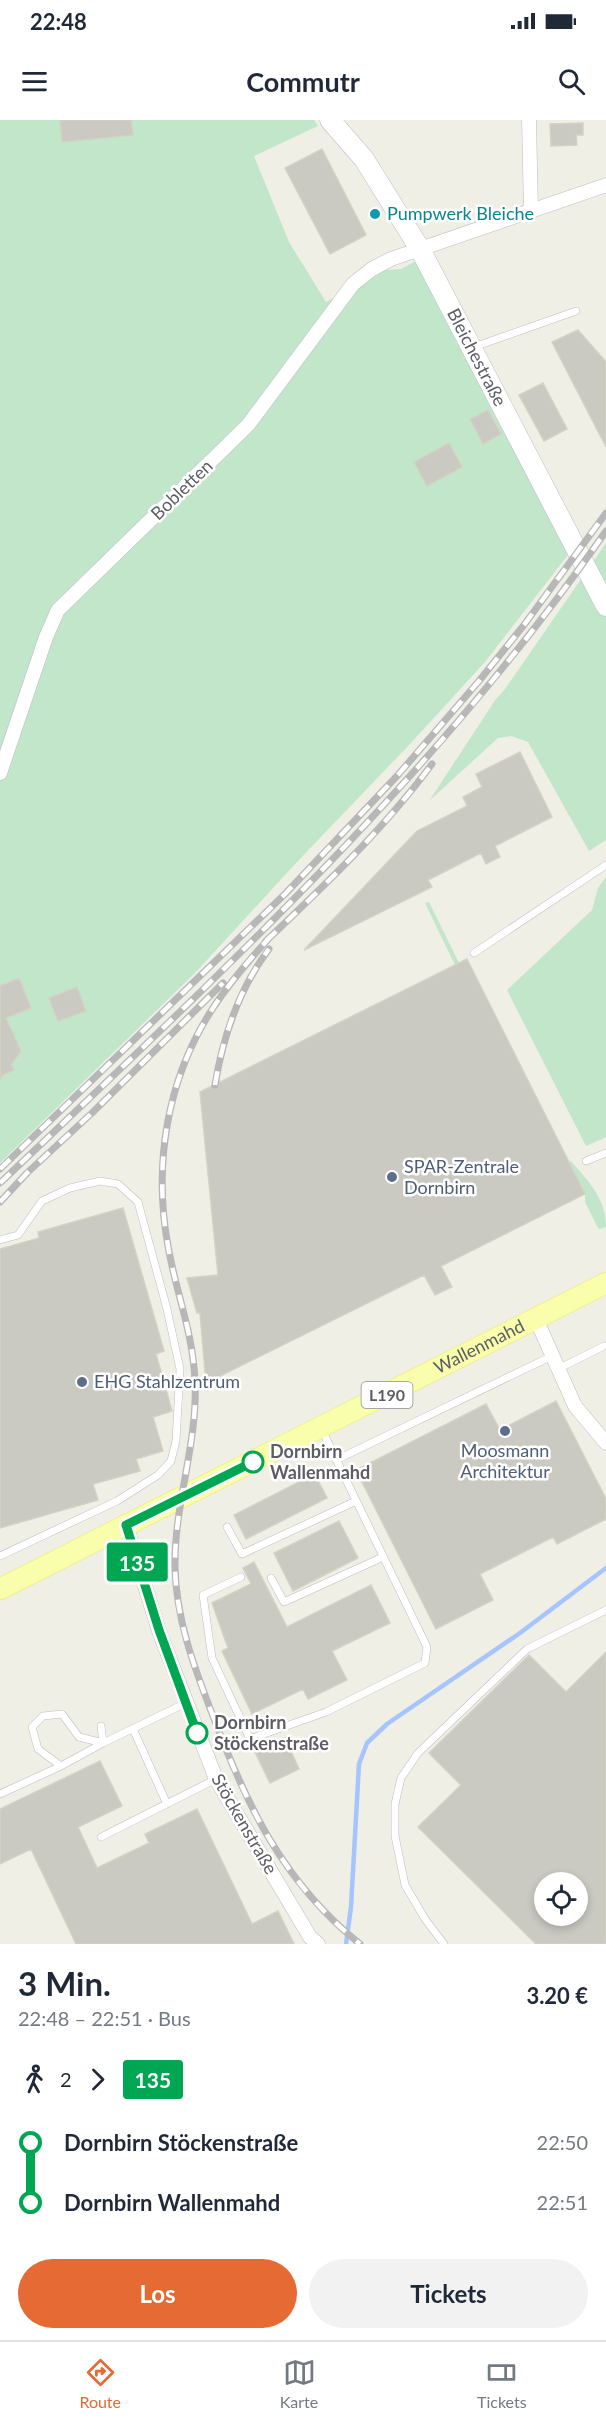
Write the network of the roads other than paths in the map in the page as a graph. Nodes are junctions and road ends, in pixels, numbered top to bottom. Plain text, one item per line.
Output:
1 (330, 120) edge
2 (529, 120) edge
3 (606, 185) edge
4 (531, 211) junction
5 (420, 249) junction
6 (576, 311) dead end
7 (473, 347) junction
8 (606, 606) edge
9 (0, 773) edge
10 (606, 865) edge
11 (474, 953) dead end
12 (606, 1153) edge
13 (586, 1161) dead end
14 (0, 1240) edge
15 (606, 1283) edge
16 (536, 1318) junction
17 (604, 1346) dead end
18 (552, 1356) junction
19 (558, 1369) junction
20 (321, 1428) junction
21 (606, 1443) edge
22 (336, 1460) junction
23 (356, 1501) junction
24 (126, 1525) junction
25 (227, 1527) dead end
26 (0, 1556) edge
27 (383, 1557) junction
28 (241, 1577) dead end
29 (272, 1578) dead end
30 (0, 1589) edge
31 (606, 1610) edge
32 (186, 1703) junction
33 (101, 1726) dead end
34 (133, 1729) junction
35 (103, 1743) junction
36 (61, 1766) junction
37 (216, 1779) junction
38 (0, 1794) edge
39 (167, 1804) junction
40 (101, 1837) dead end
41 (318, 1944) edge
42 (444, 1944) edge

1 - 5 main road, Bleichestraße
2 - 4 street
3 - 4 street, Bobletten
4 - 5 street, Bobletten
5 - 7 main road, Bleichestraße
5 - 9 street, Bobletten
6 - 7 lane
7 - 8 main road, Bleichestraße
10 - 11 lane
12 - 13 lane
14 - 26 lane
15 - 16 main road, Wallenmahd / L190
16 - 18 street
16 - 20 main road, Wallenmahd / L190
17 - 19 lane
18 - 19 street
18 - 22 lane
19 - 21 street
20 - 22 lane
20 - 24 main road, Wallenmahd / L190
22 - 23 lane
23 - 25 lane
23 - 27 lane
24 - 30 main road, Wallenmahd / L190
24 - 32 street, Stöckenstraße
27 - 28 lane
27 - 29 lane
31 - 42 lane
32 - 34 lane
32 - 37 street, Stöckenstraße
33 - 35 lane
34 - 35 lane
34 - 39 lane
35 - 36 lane
35 - 36 lane
36 - 38 lane
37 - 39 lane
37 - 41 street, Stöckenstraße
39 - 40 lane

